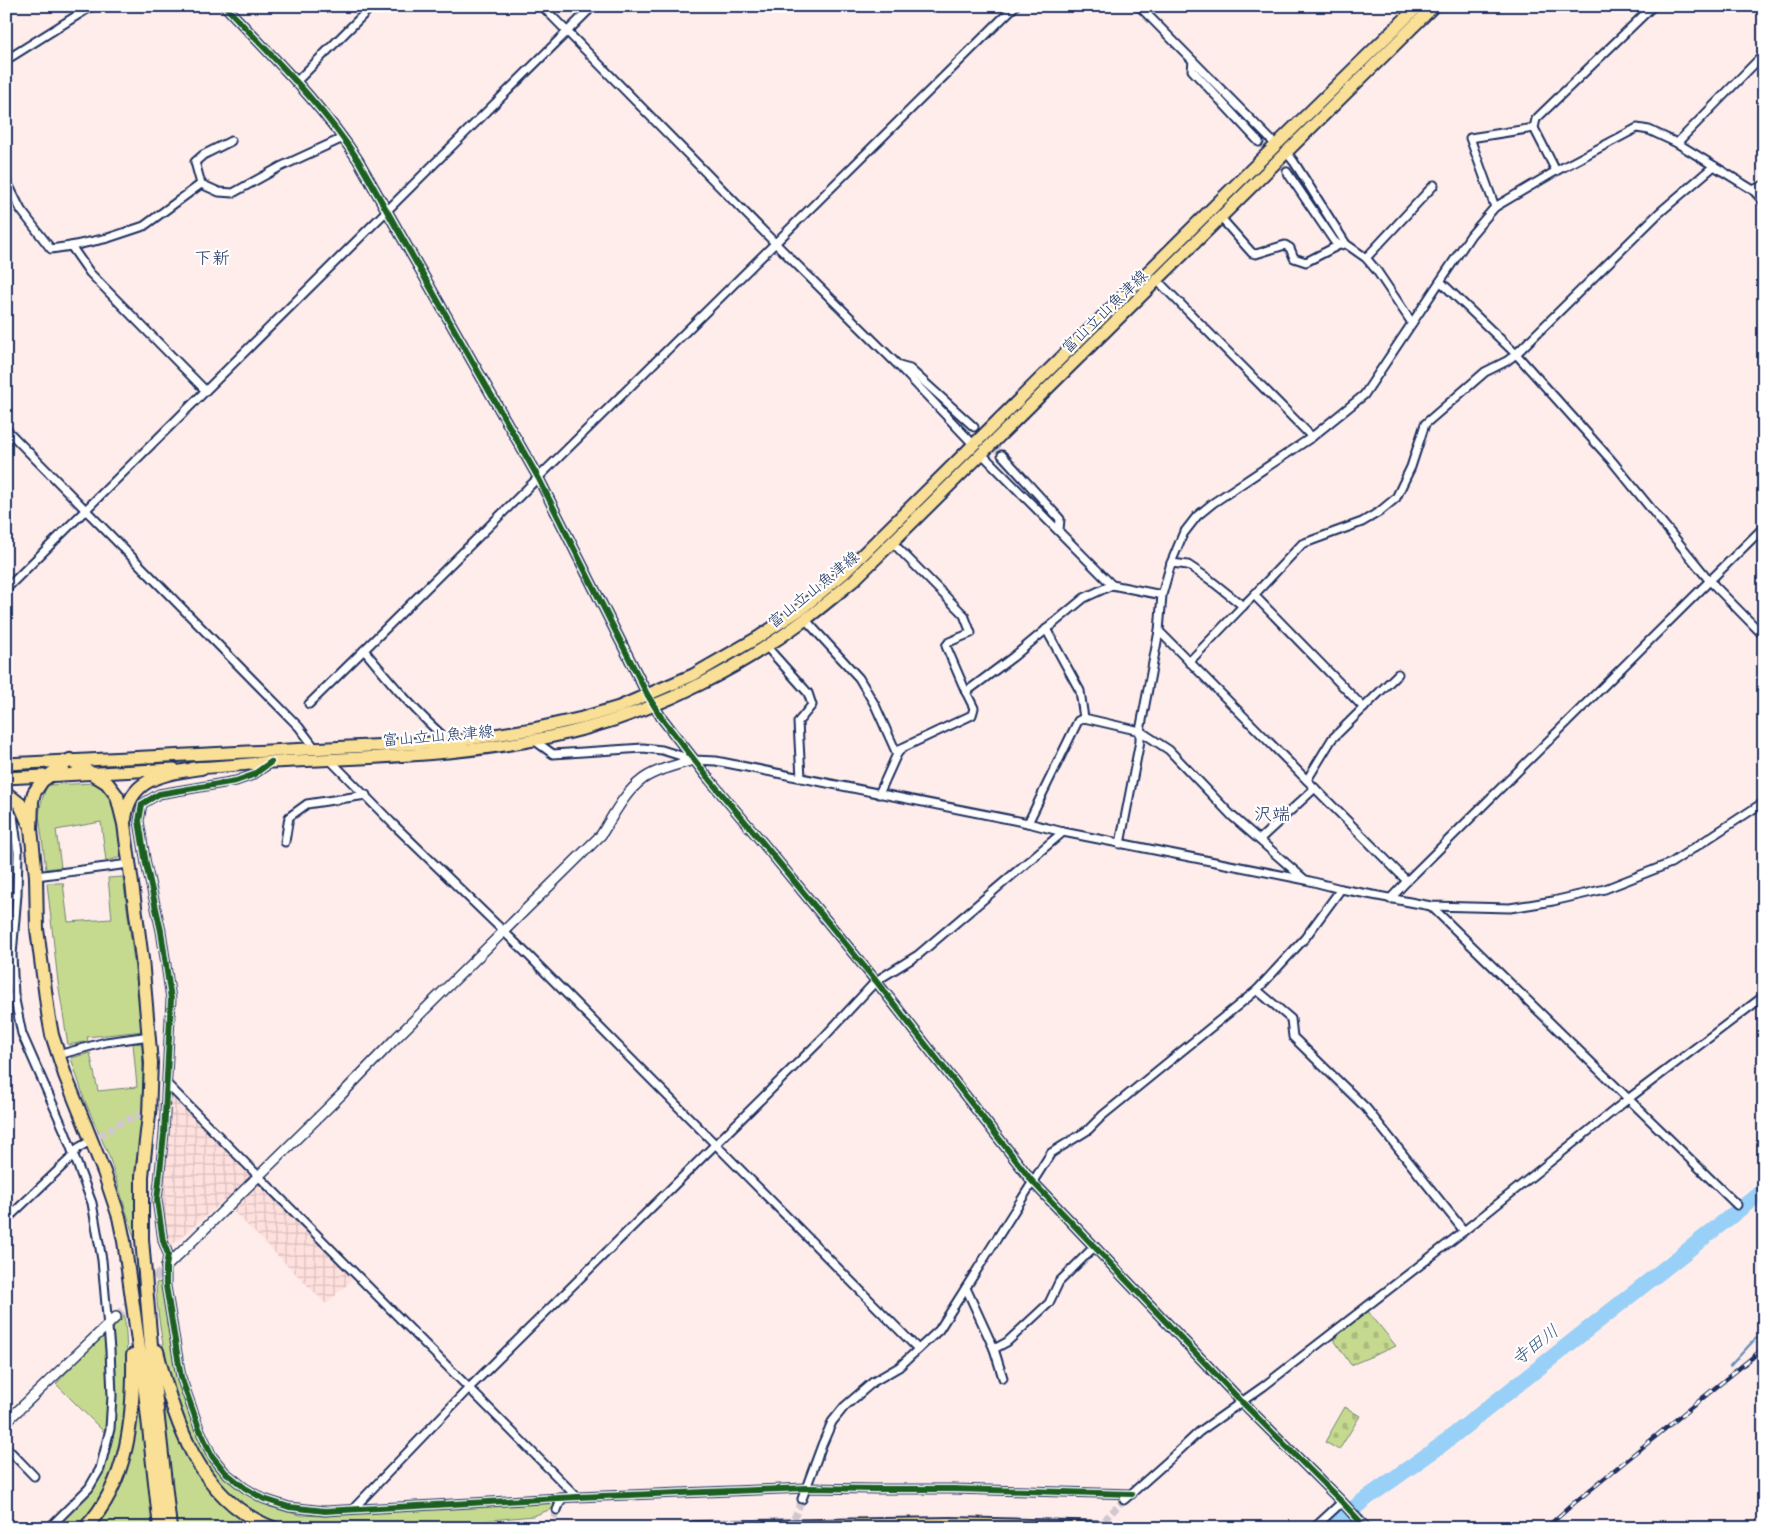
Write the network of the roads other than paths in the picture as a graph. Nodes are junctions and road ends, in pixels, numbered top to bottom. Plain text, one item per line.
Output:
1 (92, 6) edge
2 (225, 6) edge
3 (372, 6) edge
4 (542, 6) edge
5 (593, 6) edge
6 (1015, 6) edge
7 (1139, 6) edge
8 (1418, 6) edge
9 (1434, 6) edge
10 (1653, 6) edge
11 (567, 32) junction
12 (1764, 54) edge
13 (6, 60) edge
14 (1193, 61) junction
15 (296, 82) junction
16 (1534, 128) junction
17 (343, 138) junction
18 (231, 141) dead end
19 (1259, 142) tunnel mouth
20 (1677, 143) junction
21 (1276, 145) junction
22 (1286, 153) junction
23 (1714, 166) junction
24 (1556, 171) junction
25 (1287, 172) tunnel mouth
26 (6, 180) edge
27 (201, 184) junction
28 (1434, 185) dead end
29 (1764, 185) edge
30 (1753, 190) junction
31 (1764, 202) edge
32 (1494, 207) junction
33 (387, 212) junction
34 (1221, 218) junction
35 (775, 244) junction
36 (1342, 245) junction
37 (71, 246) junction
38 (1366, 258) junction
39 (1158, 280) junction
40 (1441, 282) junction
41 (1412, 323) junction
42 (1516, 354) junction
43 (899, 366) junction
44 (205, 390) junction
45 (974, 427) tunnel mouth
46 (6, 429) edge
47 (1312, 437) junction
48 (974, 444) junction
49 (982, 454) junction
50 (1002, 455) tunnel mouth
51 (539, 478) junction
52 (86, 510) junction
53 (1764, 527) edge
54 (1059, 530) junction
55 (884, 533) junction
56 (893, 542) junction
57 (1171, 562) junction
58 (1709, 580) junction
59 (1112, 585) junction
60 (6, 589) edge
61 (1162, 595) junction
62 (1254, 595) junction
63 (1243, 606) junction
64 (805, 619) junction
65 (1046, 629) junction
66 (1158, 631) junction
67 (1764, 636) edge
68 (766, 646) junction
69 (364, 650) junction
70 (1189, 662) junction
71 (1398, 674) dead end
72 (966, 692) junction
73 (647, 694) junction
74 (309, 704) dead end
75 (654, 705) junction
76 (1364, 708) junction
77 (1084, 718) junction
78 (1140, 731) junction
79 (535, 741) junction
80 (450, 742) junction
81 (315, 748) junction
82 (460, 752) junction
83 (897, 754) junction
84 (70, 760) junction
85 (330, 760) junction
86 (694, 760) junction
87 (271, 762) junction
88 (6, 764) edge
89 (201, 768) junction
90 (92, 774) junction
91 (50, 776) junction
92 (6, 778) edge
93 (801, 778) junction
94 (1307, 780) junction
95 (1315, 788) junction
96 (6, 792) edge
97 (879, 794) junction
98 (366, 796) junction
99 (1764, 802) edge
100 (6, 809) edge
101 (13, 816) junction
102 (1028, 823) junction
103 (124, 824) junction
104 (6, 826) edge
105 (31, 829) junction
106 (1063, 832) junction
107 (1260, 839) junction
108 (285, 842) dead end
109 (1120, 844) junction
110 (129, 864) junction
111 (36, 876) junction
112 (1306, 880) junction
113 (1407, 881) junction
114 (1341, 889) junction
115 (1390, 899) junction
116 (1431, 906) junction
117 (504, 932) junction
118 (876, 981) junction
119 (1258, 990) junction
120 (14, 995) junction
121 (1764, 996) edge
122 (6, 1004) edge
123 (150, 1036) junction
124 (58, 1055) junction
125 (167, 1084) junction
126 (1628, 1099) junction
127 (85, 1144) tunnel mouth
128 (715, 1146) junction
129 (73, 1156) junction
130 (258, 1176) junction
131 (1032, 1181) junction
132 (1737, 1205) dead end
133 (6, 1220) edge
134 (1464, 1231) junction
135 (1094, 1247) junction
136 (166, 1267) junction
137 (966, 1288) junction
138 (130, 1290) junction
139 (147, 1300) junction
140 (116, 1317) tunnel mouth
141 (107, 1324) junction
142 (918, 1349) junction
143 (994, 1349) junction
144 (1003, 1378) dead end
145 (469, 1388) junction
146 (1242, 1402) junction
147 (6, 1422) edge
148 (6, 1447) edge
149 (34, 1476) dead end
150 (807, 1488) junction
151 (1132, 1494) junction
152 (577, 1497) junction
153 (562, 1498) junction
154 (802, 1499) tunnel mouth
155 (1124, 1500) tunnel mouth
156 (1342, 1502) junction
157 (354, 1508) junction
158 (557, 1510) tunnel mouth
159 (49, 1528) edge
160 (85, 1528) edge
161 (160, 1528) edge
162 (170, 1528) edge
163 (273, 1528) edge
164 (694, 1528) edge
165 (1112, 1528) edge
166 (1314, 1528) edge
167 (1366, 1528) edge

1 - 13 street
2 - 15 street
3 - 15 street
4 - 11 street
5 - 11 street
6 - 35 street
7 - 14 street
8 - 21 main road, 富山立山魚津線
9 - 22 main road, 富山立山魚津線
10 - 16 street
11 - 33 street
11 - 35 street
12 - 20 street
14 - 19 street
14 - 21 street
15 - 17 street
16 - 24 street
16 - 32 street
17 - 27 street
17 - 33 street
18 - 27 street
20 - 23 street
20 - 24 street
21 - 48 main road, 富山立山魚津線
22 - 34 main road, 富山立山魚津線
22 - 36 street
23 - 30 street
23 - 42 street
24 - 32 street
25 - 36 street
26 - 37 street
27 - 37 street
28 - 38 street
29 - 30 street
30 - 31 street
32 - 40 street
33 - 44 street
33 - 51 street
34 - 36 street
34 - 39 main road, 富山立山魚津線
35 - 43 street
35 - 51 street
36 - 38 street
37 - 44 street
38 - 41 street
39 - 47 street
39 - 49 main road, 富山立山魚津線
40 - 41 street
40 - 42 street
41 - 47 street
42 - 58 street
42 - 62 street
43 - 45 street
43 - 48 street
44 - 52 street
46 - 52 street
47 - 57 street
48 - 55 main road, 富山立山魚津線
49 - 54 street
49 - 56 main road, 富山立山魚津線
50 - 54 street
51 - 69 street
51 - 73 street
52 - 60 street
52 - 81 street
53 - 58 street
54 - 59 street
55 - 56 street
55 - 73 main road, 富山立山魚津線
56 - 64 main road, 富山立山魚津線
56 - 72 street
57 - 61 street
57 - 63 street
58 - 67 street
58 - 113 street
59 - 61 street
59 - 65 street
61 - 66 street
62 - 63 street
62 - 76 street
63 - 70 street
64 - 68 main road, 富山立山魚津線
64 - 83 street
65 - 72 street
65 - 77 street
66 - 70 street
66 - 78 street
68 - 75 main road, 富山立山魚津線
68 - 93 street
69 - 74 street
69 - 80 street
70 - 94 street
71 - 76 street
72 - 83 street
73 - 75 street
73 - 80 main road, 富山立山魚津線
75 - 79 main road, 富山立山魚津線
75 - 86 street
76 - 94 street
77 - 78 street
77 - 102 street
78 - 107 street
78 - 109 street
79 - 82 main road, 富山立山魚津線
79 - 86 street
80 - 81 main road, 富山立山魚津線
80 - 82 street
81 - 84 main road, 富山立山魚津線
82 - 85 main road, 富山立山魚津線
83 - 97 street
84 - 88 main road, 富山立山魚津線
84 - 90 highway
84 - 91 highway
85 - 87 main road, 富山立山魚津線
85 - 98 street
86 - 93 street
86 - 117 street
86 - 118 street
87 - 89 main road, 富山立山魚津線
87 - 125 street
89 - 90 main road, 富山立山魚津線
89 - 103 highway
90 - 91 main road, 富山立山魚津線
90 - 103 highway
91 - 92 main road, 富山立山魚津線
91 - 105 highway
93 - 97 street
94 - 95 street
95 - 107 street
95 - 113 street
96 - 105 highway
97 - 102 street
98 - 108 street
98 - 117 street
99 - 116 street
100 - 101 street
101 - 104 street
101 - 120 street
102 - 106 street
103 - 110 highway
105 - 111 highway
106 - 109 street
106 - 118 street
107 - 112 street
109 - 112 street
110 - 111 street
110 - 123 highway
111 - 124 highway
112 - 114 street
113 - 115 street
114 - 115 street
114 - 119 street
115 - 116 street
116 - 126 street
117 - 128 street
117 - 130 street
118 - 128 street
118 - 131 street
119 - 131 street
119 - 134 street
120 - 122 street
120 - 129 street
121 - 126 street
123 - 124 street
123 - 139 highway
124 - 138 highway
125 - 130 street
125 - 136 street
126 - 132 street
126 - 134 street
127 - 129 street
128 - 142 street
128 - 145 street
129 - 133 street
129 - 141 street
130 - 136 street
130 - 145 street
131 - 135 street
131 - 137 street
134 - 146 street
135 - 143 street
135 - 146 street
136 - 157 street
137 - 142 street
137 - 143 street
138 - 160 highway
138 - 161 highway
139 - 162 highway
139 - 163 highway
140 - 141 street
141 - 147 street
141 - 159 street
142 - 150 street
143 - 144 street
145 - 152 street
145 - 157 street
146 - 151 street
146 - 156 street
148 - 149 street
150 - 151 street
150 - 152 street
150 - 154 street
151 - 155 street
152 - 153 street
153 - 157 street
153 - 158 street
156 - 166 street
156 - 167 street
164 - 165 highway

